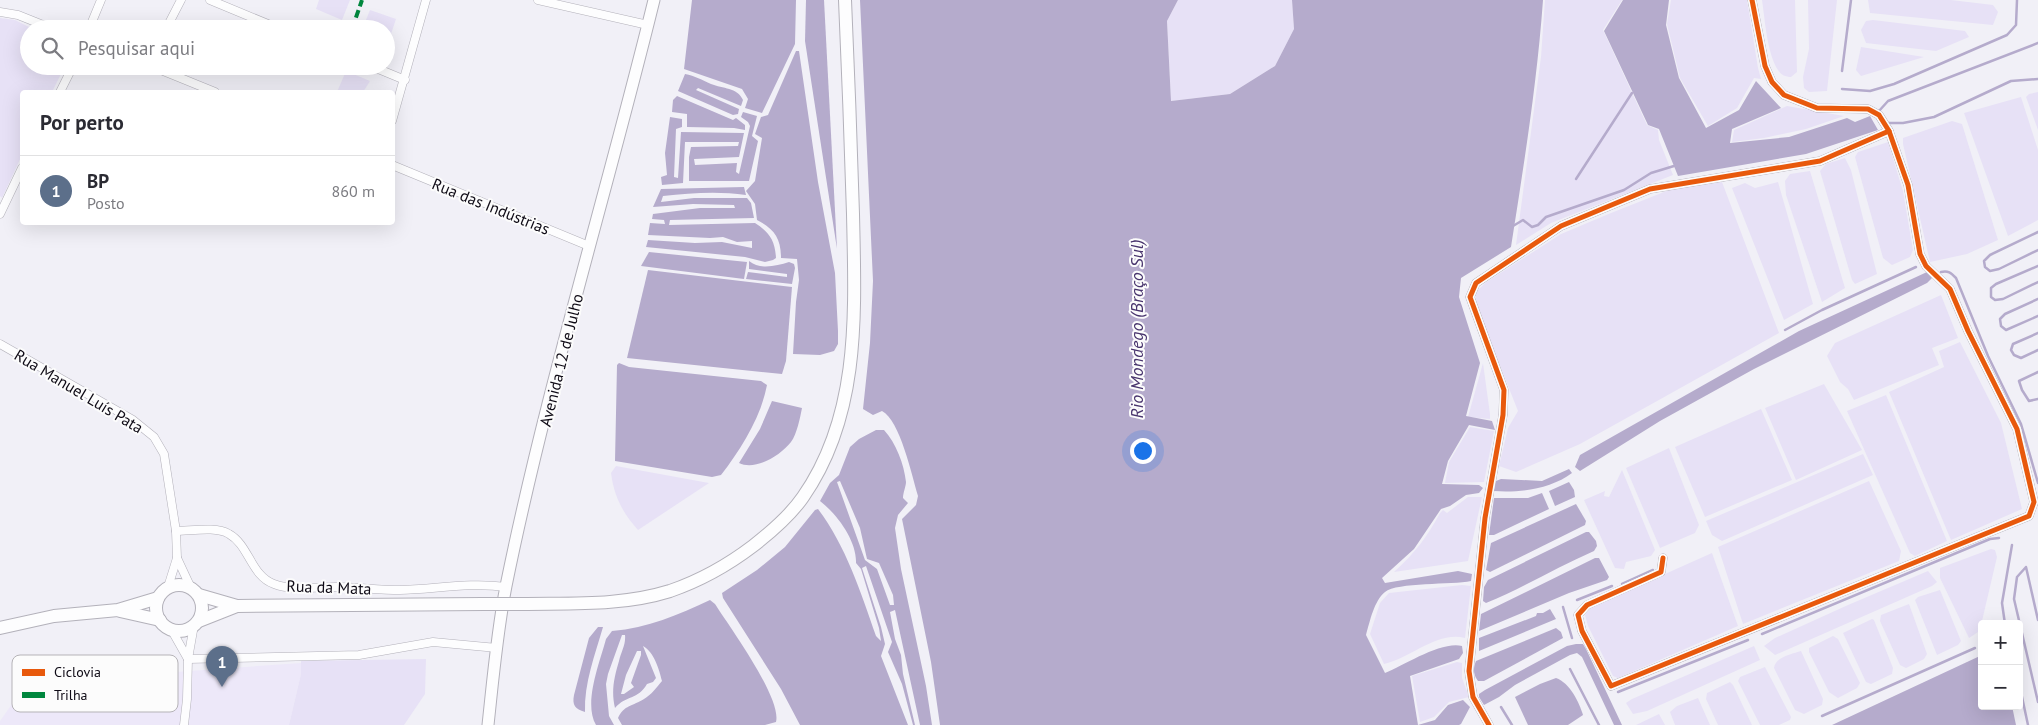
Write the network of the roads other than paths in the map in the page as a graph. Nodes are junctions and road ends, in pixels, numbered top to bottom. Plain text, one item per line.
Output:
1 (101, 0) edge
2 (181, 0) edge
3 (210, 0) edge
4 (426, 0) edge
5 (538, 0) edge
6 (654, 0) edge
7 (845, 0) edge
8 (1752, 0) edge
9 (559, 2) edge
10 (0, 12) edge
11 (30, 20) edge
12 (93, 20) edge
13 (171, 20) edge
14 (258, 20) edge
15 (648, 26) junction
16 (68, 75) edge
17 (173, 75) edge
18 (393, 75) edge
19 (405, 80) junction
20 (61, 90) edge
21 (210, 90) edge
22 (395, 112) edge
23 (1889, 131) junction
24 (395, 166) edge
25 (20, 172) edge
26 (2, 204) edge
27 (0, 214) edge
28 (589, 246) junction
29 (0, 344) edge
30 (176, 531) junction
31 (177, 558) junction
32 (1663, 558) dead end
33 (168, 588) junction
34 (506, 588) junction
35 (195, 592) junction
36 (158, 598) junction
37 (236, 606) junction
38 (118, 610) junction
39 (160, 620) junction
40 (196, 623) junction
41 (0, 628) edge
42 (171, 629) junction
43 (497, 648) junction
44 (188, 659) junction
45 (184, 725) edge
46 (488, 725) edge
47 (1489, 725) edge

1 - 12 street
2 - 13 street
3 - 14 street
4 - 19 street
5 - 9 street
6 - 15 main road, Avenida 12 de Julho
7 - 37 main road, bridge
8 - 23 street
9 - 15 street
10 - 11 street
15 - 28 main road, Avenida 12 de Julho
16 - 20 street
17 - 21 street
18 - 19 street
19 - 22 street
23 - 32 street
23 - 47 street
24 - 28 street, Rua das Indústrias
25 - 26 street
26 - 27 street
28 - 34 main road, Avenida 12 de Julho
29 - 30 street, Rua Manuel Luís Pata
30 - 31 street, Rua Manuel Luís Pata
30 - 34 street, Rua da Mata
31 - 33 street
31 - 35 street
33 - 35 main road
33 - 36 main road
34 - 43 main road, Avenida 12 de Julho
35 - 37 main road
35 - 40 main road
36 - 38 main road
36 - 39 main road
37 - 40 main road
38 - 39 main road
38 - 41 main road
39 - 42 main road
40 - 42 main road
40 - 44 street
42 - 44 street
43 - 44 street
43 - 46 main road, Avenida 12 de Julho
44 - 45 street

